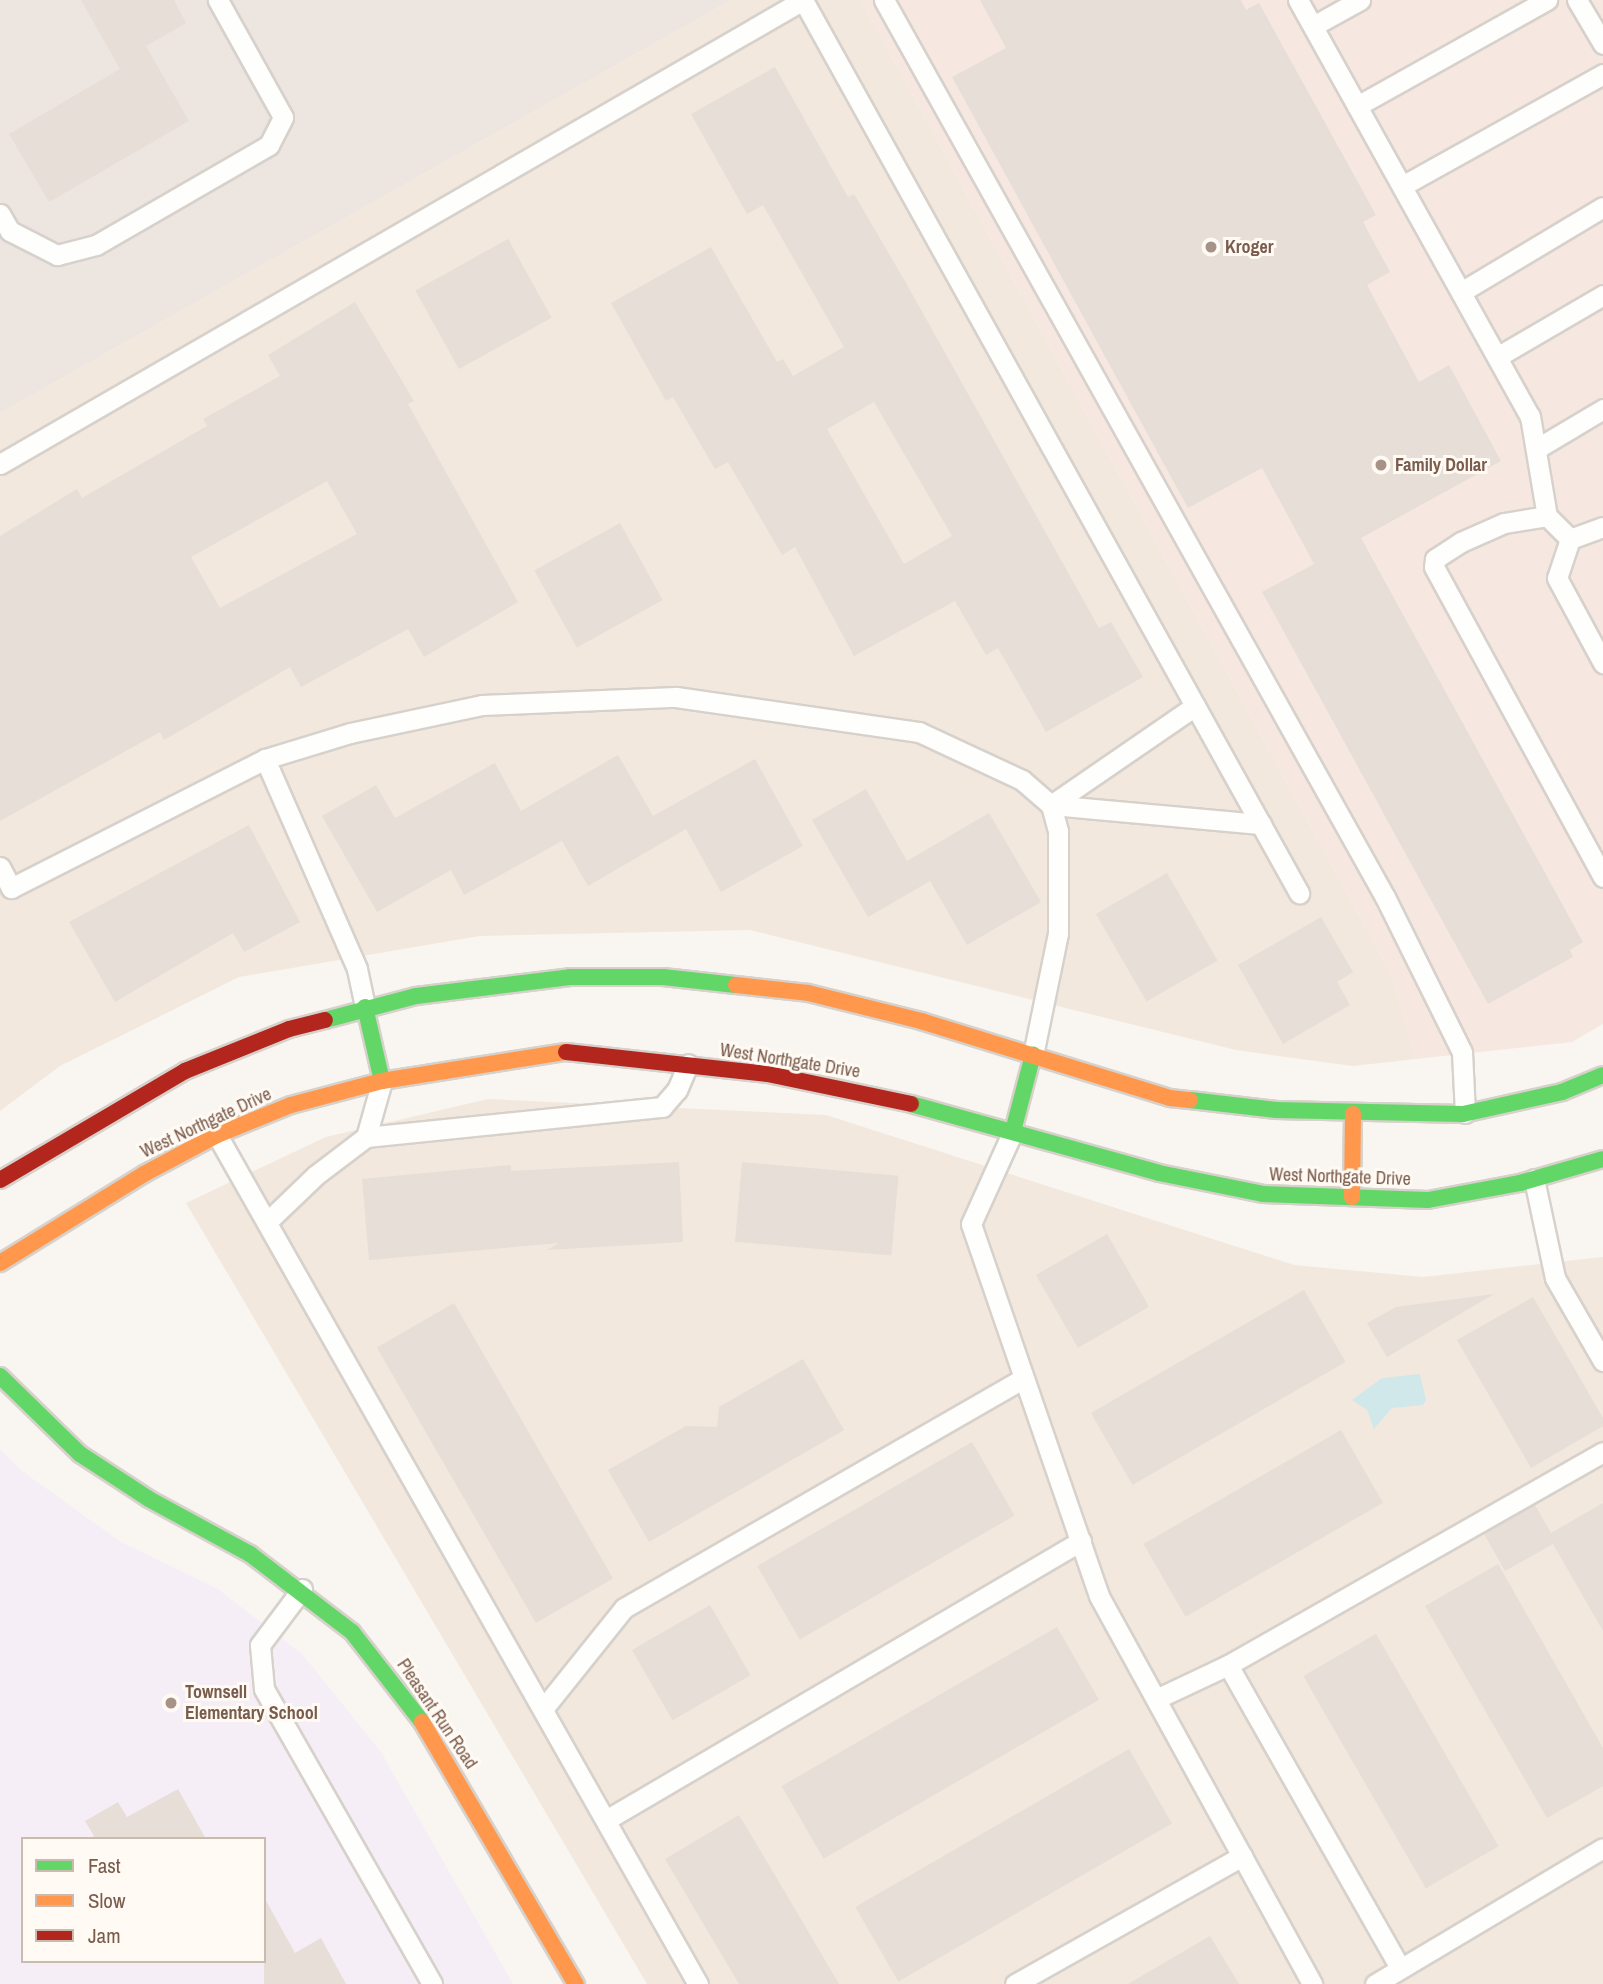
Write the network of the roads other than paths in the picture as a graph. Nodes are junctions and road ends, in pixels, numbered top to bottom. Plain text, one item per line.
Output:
1 (218, 0) edge
2 (803, 0) edge
3 (884, 0) edge
4 (1298, 0) edge
5 (1360, 0) edge
6 (1547, 0) edge
7 (1577, 0) edge
8 (1313, 26) junction
9 (1603, 44) edge
10 (1603, 74) edge
11 (1357, 106) junction
12 (1402, 186) junction
13 (1603, 207) edge
14 (0, 214) edge
15 (1461, 292) junction
16 (1603, 295) edge
17 (1497, 357) junction
18 (1603, 409) edge
19 (1535, 449) junction
20 (0, 464) edge
21 (1547, 516) junction
22 (1603, 527) edge
23 (1570, 539) junction
24 (1596, 634) edge
25 (1603, 663) edge
26 (1195, 706) junction
27 (265, 759) junction
28 (1051, 805) junction
29 (1261, 824) junction
30 (0, 867) edge
31 (1603, 877) edge
32 (1299, 893) dead end
33 (365, 1006) junction
34 (1032, 1055) junction
35 (688, 1064) junction
36 (1603, 1075) edge
37 (382, 1081) junction
38 (1465, 1113) junction
39 (1353, 1114) junction
40 (1013, 1131) junction
41 (217, 1135) junction
42 (366, 1137) junction
43 (1603, 1159) edge
44 (1534, 1179) junction
45 (0, 1180) edge
46 (1352, 1197) junction
47 (267, 1222) junction
48 (0, 1263) edge
49 (1603, 1361) edge
50 (0, 1376) edge
51 (1024, 1378) junction
52 (1603, 1452) edge
53 (1081, 1541) junction
54 (302, 1589) junction
55 (1228, 1665) junction
56 (1156, 1699) junction
57 (543, 1709) junction
58 (606, 1820) junction
59 (1603, 1848) edge
60 (1242, 1856) junction
61 (1399, 1966) junction
62 (432, 1984) edge
63 (576, 1984) edge
64 (698, 1984) edge
65 (1016, 1984) edge
66 (1312, 1984) edge
67 (1375, 1984) edge

1 - 14 lane
2 - 20 lane
2 - 26 lane
3 - 38 lane
4 - 8 lane
5 - 8 lane
6 - 11 lane
7 - 9 lane
8 - 11 lane
10 - 12 lane
11 - 12 lane
12 - 15 lane
13 - 15 lane
15 - 17 lane
16 - 17 lane
17 - 19 lane
18 - 19 lane
19 - 21 lane
21 - 23 lane
21 - 31 lane
22 - 23 lane
23 - 24 lane
24 - 25 lane
26 - 28 lane
26 - 29 lane
27 - 28 lane
27 - 30 lane
27 - 33 lane
28 - 29 lane
28 - 34 lane
29 - 32 lane
33 - 34 main road
33 - 37 main road
33 - 45 main road
34 - 39 main road
34 - 40 main road
35 - 37 main road, West Northgate Drive
35 - 40 main road, West Northgate Drive
35 - 42 lane
36 - 38 main road
37 - 41 main road, West Northgate Drive
37 - 42 lane
38 - 39 main road
39 - 46 main road
40 - 46 main road, West Northgate Drive
40 - 51 lane
41 - 47 lane
41 - 48 main road, West Northgate Drive
42 - 47 lane
43 - 44 main road, West Northgate Drive
44 - 46 main road, West Northgate Drive
44 - 49 lane
47 - 57 lane
50 - 54 main road, Pleasant Run Road
51 - 53 lane
51 - 57 lane
52 - 55 lane
53 - 56 lane
53 - 58 lane
54 - 62 lane
54 - 63 main road, Pleasant Run Road
55 - 56 lane
55 - 61 lane
56 - 60 lane
57 - 58 lane
58 - 64 lane
59 - 61 lane
60 - 65 lane
60 - 66 lane
61 - 67 lane

